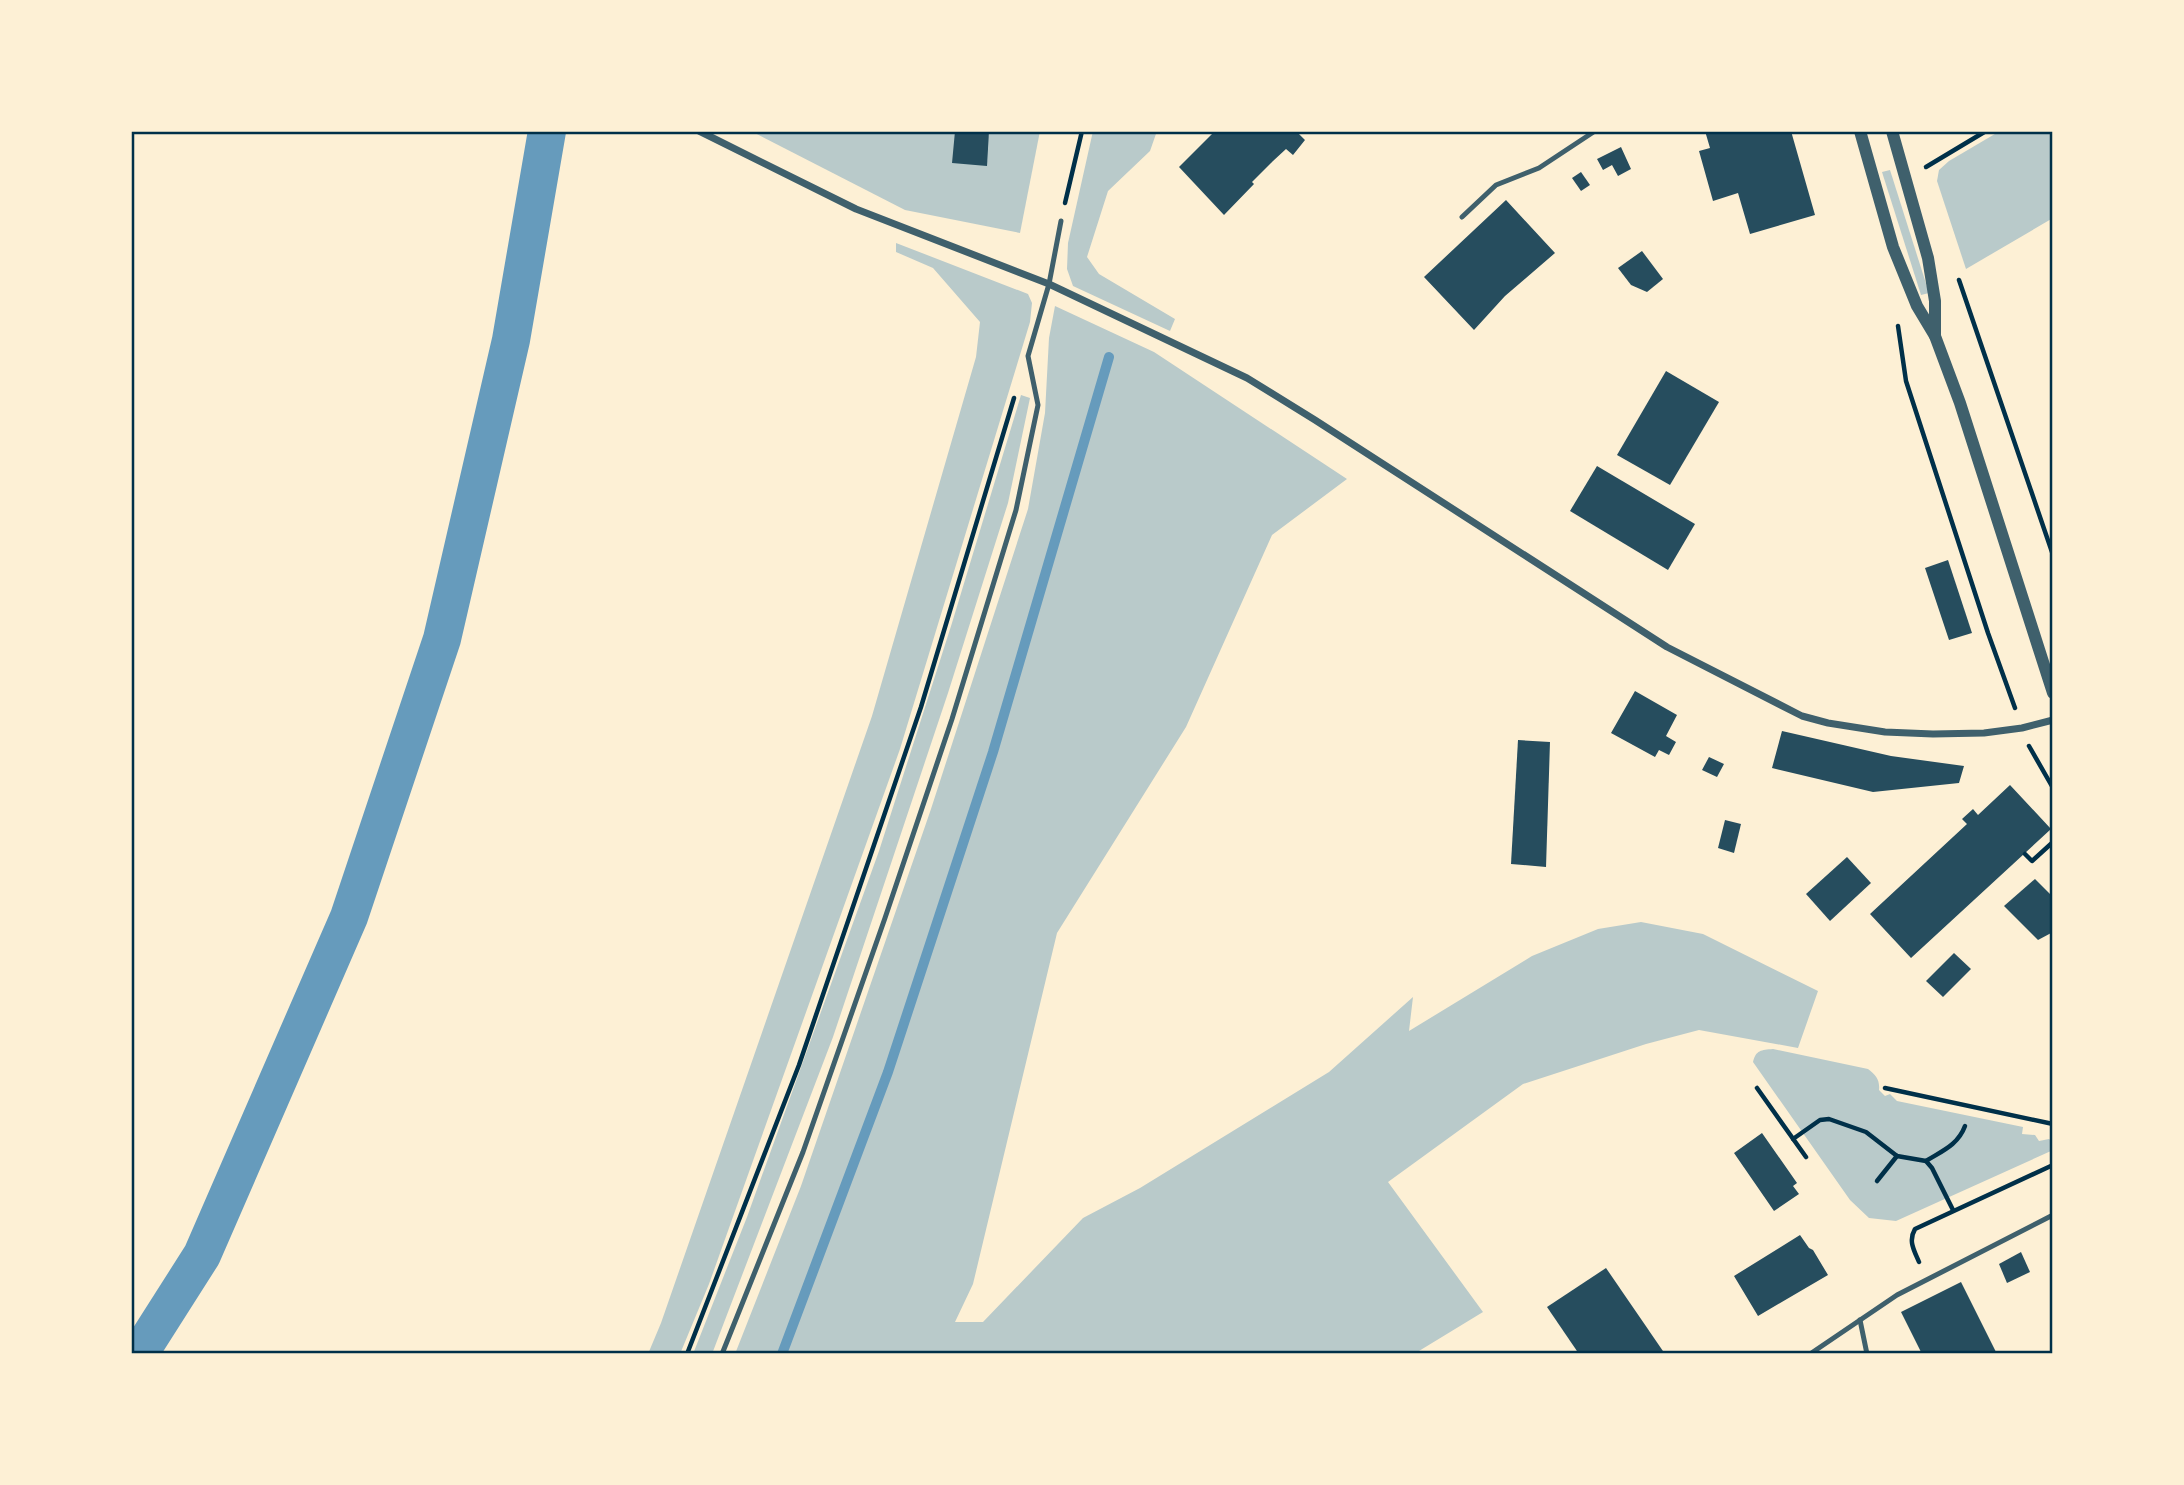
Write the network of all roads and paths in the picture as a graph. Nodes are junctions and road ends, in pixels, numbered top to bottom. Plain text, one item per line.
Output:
1 (699, 131) edge
2 (1082, 131) edge
3 (1595, 131) edge
4 (1860, 131) edge
5 (1892, 131) edge
6 (1986, 131) edge
7 (1922, 170) dead end
8 (1462, 217) dead end
9 (1061, 221) joint
10 (1955, 269) dead end
11 (1049, 284) junction
12 (1897, 317) dead end
13 (1935, 336) junction
14 (1028, 356) junction
15 (2053, 555) edge
16 (2053, 693) edge
17 (2053, 720) edge
18 (2022, 728) junction
19 (2053, 788) edge
20 (2053, 842) edge
21 (2025, 854) dead end
22 (1757, 1088) dead end
23 (1885, 1088) dead end
24 (2053, 1124) edge
25 (1965, 1126) dead end
26 (1793, 1139) junction
27 (1897, 1156) junction
28 (1805, 1157) dead end
29 (1926, 1161) junction
30 (2053, 1165) edge
31 (1877, 1181) dead end
32 (1953, 1210) junction
33 (2053, 1215) edge
34 (1928, 1280) junction
35 (1860, 1320) junction
36 (687, 1354) edge
37 (722, 1354) edge
38 (1810, 1354) edge
39 (1867, 1354) edge

1 - 11 street
2 - 9 path
3 - 8 lane
4 - 13 street
5 - 13 street
6 - 7 path
9 - 11 lane
10 - 15 path
11 - 14 lane
11 - 18 street
12 - 18 path
13 - 16 street
14 - 36 path
14 - 37 lane
17 - 18 street
18 - 19 path
20 - 21 path
22 - 26 path
23 - 24 path
25 - 29 path
26 - 27 path
26 - 28 path
27 - 29 path
27 - 31 path
29 - 32 path
30 - 32 path
32 - 34 path
33 - 34 lane
34 - 35 lane
35 - 38 lane
35 - 39 lane

